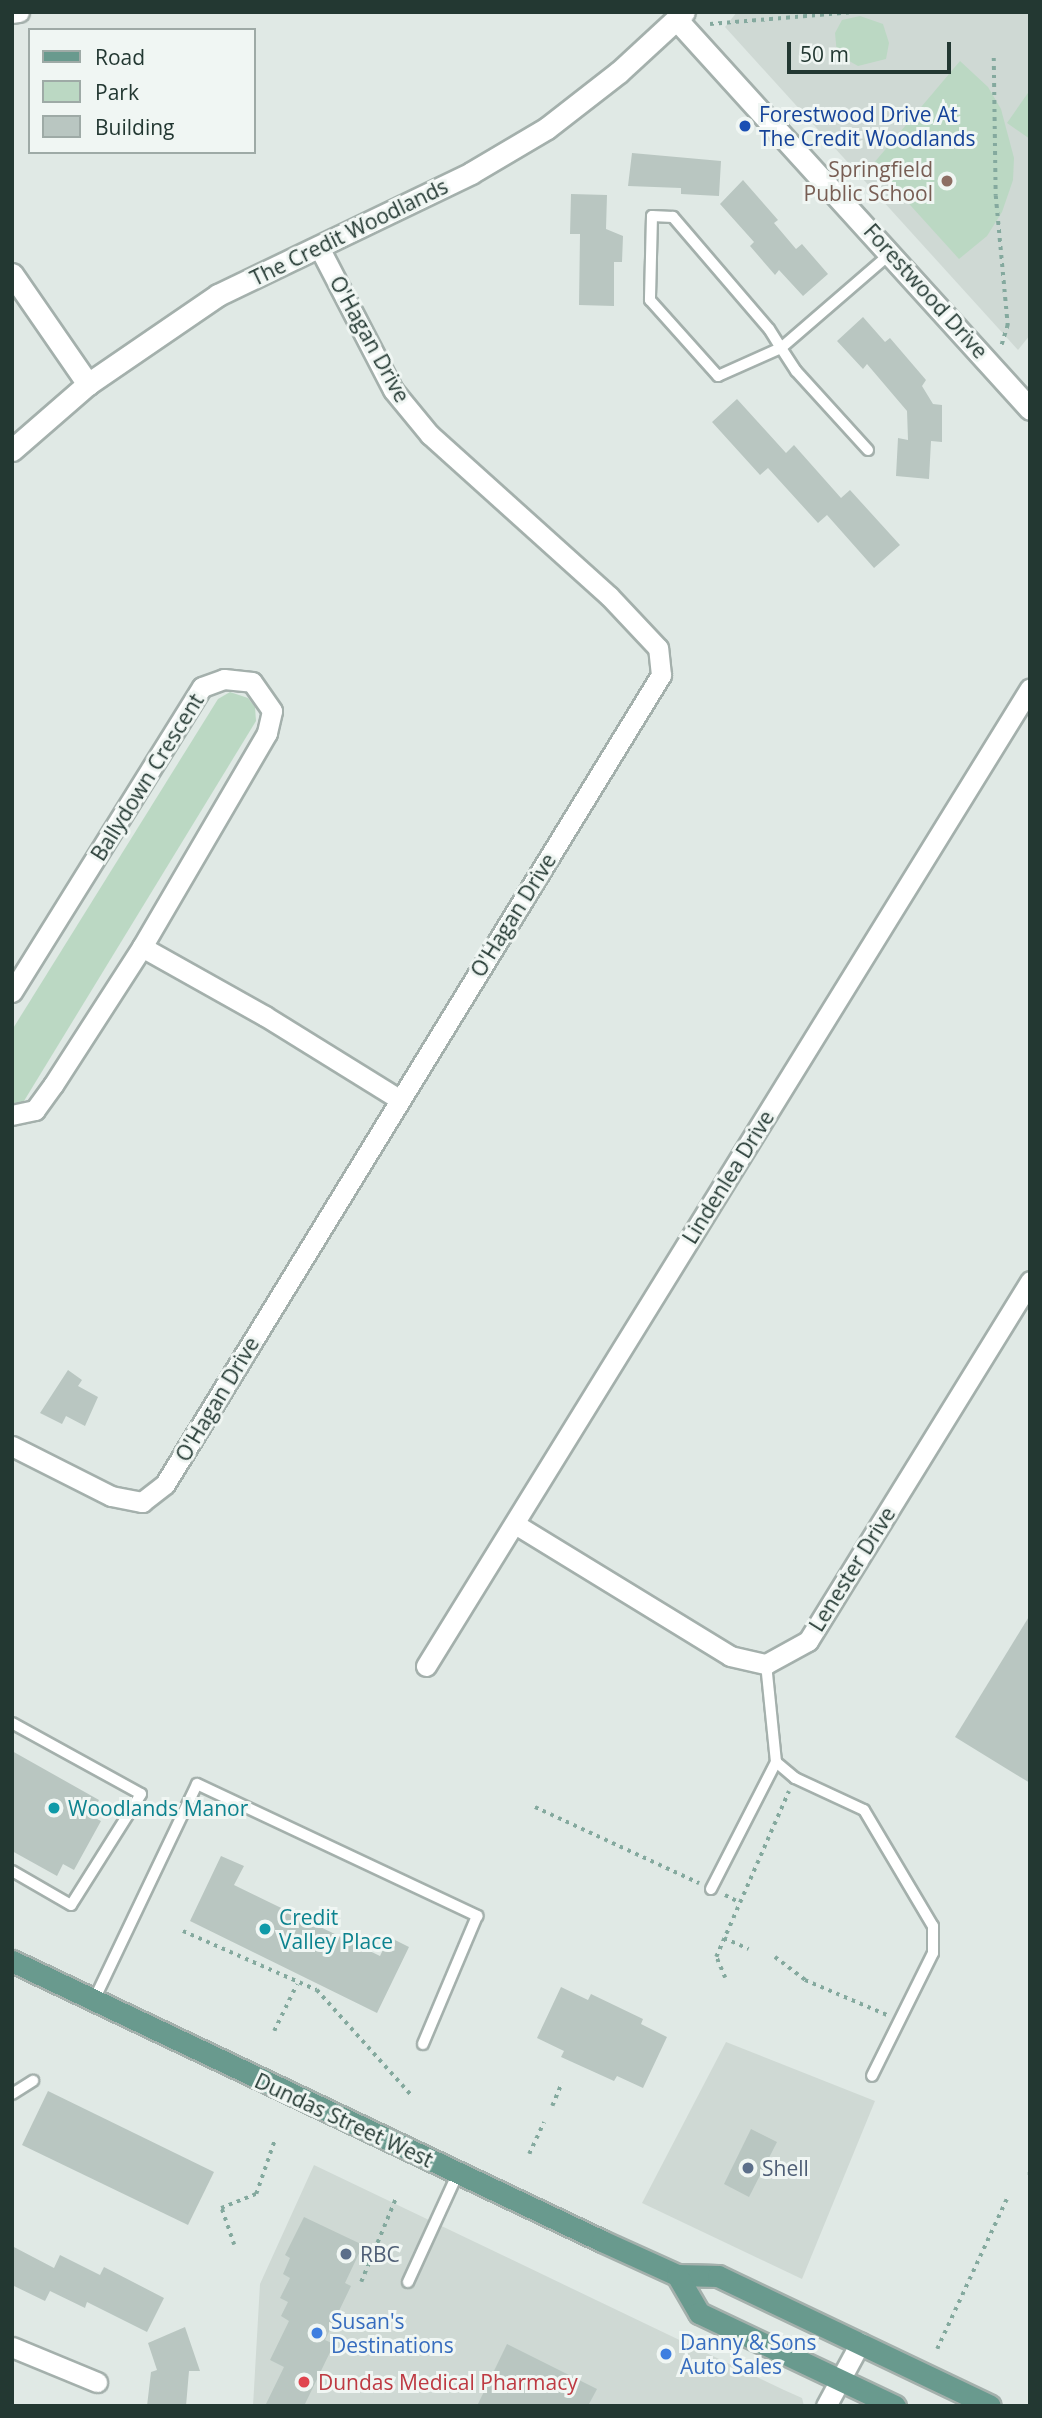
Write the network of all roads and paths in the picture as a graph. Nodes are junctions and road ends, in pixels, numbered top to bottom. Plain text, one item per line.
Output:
1 (19, 12) edge
2 (854, 12) edge
3 (12, 13) edge
4 (677, 15) edge
5 (994, 58) dead end
6 (320, 249) junction
7 (892, 253) junction
8 (12, 274) edge
9 (781, 348) junction
10 (995, 367) junction
11 (88, 384) junction
12 (1030, 409) edge
13 (12, 450) edge
14 (868, 450) dead end
15 (1030, 688) edge
16 (142, 947) junction
17 (12, 992) edge
18 (399, 1099) junction
19 (12, 1115) edge
20 (1030, 1280) edge
21 (12, 1446) edge
22 (514, 1524) junction
23 (766, 1664) junction
24 (426, 1665) dead end
25 (12, 1723) edge
26 (776, 1762) junction
27 (795, 1778) junction
28 (535, 1807) dead end
29 (12, 1871) edge
30 (711, 1889) junction
31 (739, 1902) junction
32 (183, 1931) dead end
33 (724, 1938) junction
34 (749, 1949) dead end
35 (775, 1957) dead end
36 (12, 1961) edge
37 (725, 1978) dead end
38 (297, 1984) junction
39 (93, 2000) junction
40 (899, 2020) junction
41 (274, 2031) dead end
42 (423, 2044) dead end
43 (872, 2076) dead end
44 (33, 2081) dead end
45 (562, 2083) dead end
46 (12, 2094) edge
47 (412, 2096) dead end
48 (552, 2106) dead end
49 (544, 2122) dead end
50 (274, 2142) dead end
51 (529, 2154) dead end
52 (1030, 2172) edge
53 (458, 2173) junction
54 (1030, 2179) edge
55 (396, 2198) dead end
56 (1007, 2198) dead end
57 (234, 2245) dead end
58 (677, 2274) junction
59 (361, 2282) dead end
60 (408, 2282) dead end
61 (860, 2343) junction
62 (12, 2347) edge
63 (937, 2349) dead end
64 (840, 2380) junction
65 (97, 2382) dead end
66 (826, 2406) edge
67 (895, 2406) edge
68 (990, 2406) edge

1 - 3 street
2 - 4 path
4 - 6 street, The Credit Woodlands
4 - 7 street, Forestwood Drive
5 - 10 path
6 - 11 street, The Credit Woodlands
6 - 18 street, O'Hagan Drive
7 - 9 lane
7 - 10 street, Forestwood Drive
8 - 11 street
9 - 9 lane
9 - 14 lane
10 - 12 street, Forestwood Drive
11 - 13 street, The Credit Woodlands
15 - 22 street, Lindenlea Drive
16 - 17 street, Ballydown Crescent
16 - 18 street
16 - 19 street, Ballydown Crescent
18 - 21 street, O'Hagan Drive
20 - 23 street, Lenester Drive
22 - 23 street
22 - 24 street, Lindenlea Drive
23 - 26 lane
25 - 29 lane
26 - 27 lane
26 - 30 lane
27 - 31 path
27 - 40 lane
28 - 30 path
30 - 31 path
31 - 33 path
32 - 38 path
33 - 34 path
33 - 37 path
35 - 40 path
36 - 39 main road, Dundas Street West
38 - 41 path
38 - 47 path
39 - 42 lane
39 - 53 main road, Dundas Street West
40 - 43 lane
44 - 46 lane
45 - 48 path
49 - 51 path
50 - 57 path
52 - 54 path
53 - 58 main road, Dundas Street West
53 - 60 lane
55 - 59 path
56 - 63 path
58 - 61 main road, Dundas Street West
58 - 64 main road
61 - 64 street
61 - 68 main road, Dundas Street West
62 - 65 street
64 - 66 street
64 - 67 main road

